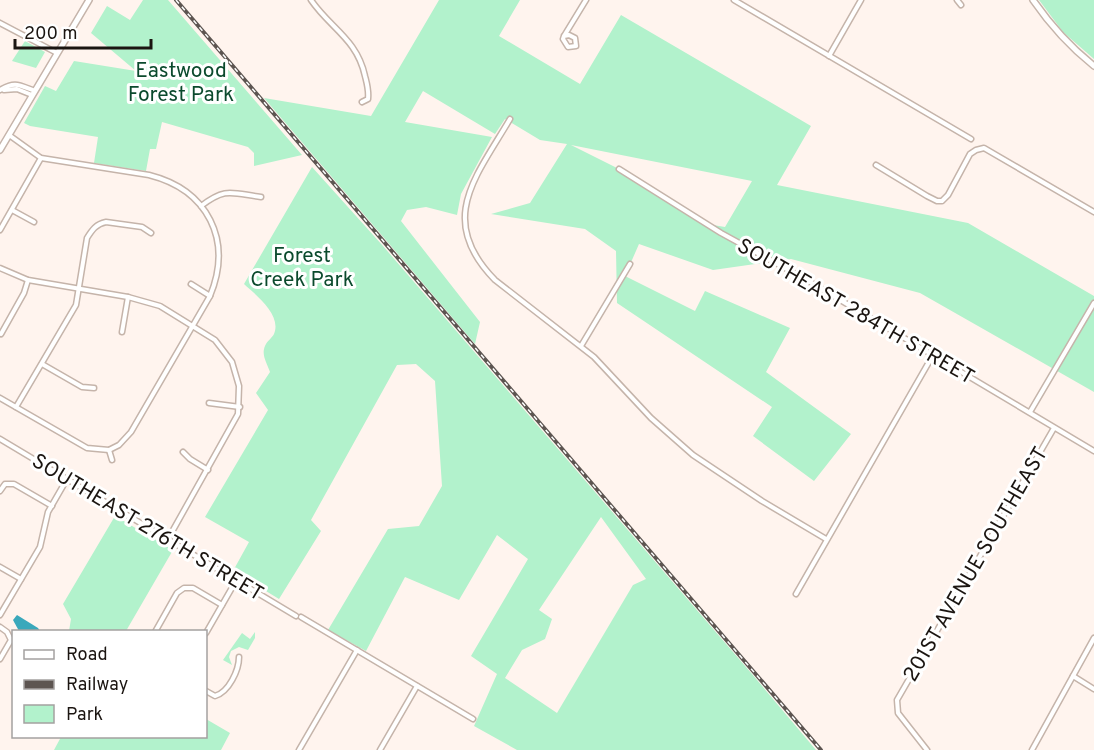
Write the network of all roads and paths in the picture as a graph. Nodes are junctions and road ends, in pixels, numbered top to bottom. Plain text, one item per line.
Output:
1 (89, 0) edge
2 (311, 0) edge
3 (586, 0) edge
4 (734, 0) edge
5 (861, 0) edge
6 (957, 0) edge
7 (1033, 0) edge
8 (961, 5) dead end
9 (0, 23) edge
10 (564, 36) dead end
11 (57, 53) junction
12 (829, 56) junction
13 (1094, 66) edge
14 (0, 90) edge
15 (34, 93) junction
16 (362, 102) dead end
17 (510, 119) dead end
18 (9, 135) junction
19 (971, 139) dead end
20 (0, 150) edge
21 (42, 158) junction
22 (876, 165) dead end
23 (619, 169) dead end
24 (261, 197) dead end
25 (201, 206) junction
26 (12, 210) junction
27 (1094, 212) edge
28 (34, 222) dead end
29 (0, 230) edge
30 (151, 233) dead end
31 (630, 264) dead end
32 (0, 268) edge
33 (28, 280) junction
34 (191, 284) dead end
35 (79, 289) junction
36 (210, 296) junction
37 (128, 297) junction
38 (1094, 303) edge
39 (193, 325) junction
40 (122, 332) dead end
41 (1, 333) edge
42 (581, 346) junction
43 (933, 355) junction
44 (42, 364) junction
45 (94, 388) dead end
46 (0, 398) edge
47 (209, 404) dead end
48 (16, 407) junction
49 (240, 407) junction
50 (1030, 412) junction
51 (1054, 428) junction
52 (0, 439) edge
53 (109, 450) junction
54 (1094, 451) edge
55 (183, 452) dead end
56 (112, 459) dead end
57 (208, 470) junction
58 (67, 479) junction
59 (0, 491) edge
60 (52, 506) junction
61 (168, 539) junction
62 (826, 539) junction
63 (0, 567) edge
64 (21, 579) junction
65 (237, 579) junction
66 (796, 594) dead end
67 (222, 605) junction
68 (0, 615) edge
69 (0, 627) edge
70 (156, 630) edge
71 (207, 631) edge
72 (1094, 638) edge
73 (357, 650) junction
74 (239, 657) dead end
75 (0, 659) edge
76 (1073, 676) junction
77 (417, 686) junction
78 (1094, 689) edge
79 (207, 692) edge
80 (473, 719) dead end
81 (299, 750) edge
82 (380, 750) edge
83 (927, 750) edge
84 (1032, 750) edge

1 - 11 street
2 - 16 street
3 - 10 street
4 - 12 street
5 - 12 street
6 - 8 street
7 - 13 street
9 - 11 street
11 - 15 street
12 - 19 street
14 - 15 street
15 - 18 street
17 - 42 street
18 - 20 street
18 - 21 street
21 - 25 street
21 - 26 street
22 - 27 street
23 - 43 street, SOUTHEAST 284TH STREET
24 - 25 street
25 - 36 street
26 - 28 street
26 - 29 street
30 - 35 street
31 - 42 street
32 - 33 street
33 - 35 street
33 - 41 street
34 - 36 street
35 - 37 street
35 - 44 street
36 - 39 street
37 - 39 street
37 - 40 street
38 - 50 street
39 - 49 street
39 - 53 street
42 - 62 street
43 - 50 street, SOUTHEAST 284TH STREET
43 - 62 street
44 - 45 street
44 - 48 street
46 - 48 street
47 - 49 street
48 - 53 street
49 - 57 street
50 - 51 street, SOUTHEAST 284TH STREET
51 - 54 street, SOUTHEAST 284TH STREET
51 - 83 street, 201ST AVENUE SOUTHEAST
52 - 58 street, SOUTHEAST 276TH STREET
53 - 56 street
55 - 57 street
57 - 61 street
58 - 60 street
58 - 61 street, SOUTHEAST 276TH STREET
59 - 60 street
60 - 64 street
61 - 65 street, SOUTHEAST 276TH STREET
62 - 66 street
63 - 64 street
64 - 68 street
65 - 67 street
65 - 73 street, SOUTHEAST 276TH STREET
67 - 70 street
67 - 71 street
69 - 75 street
72 - 76 street
73 - 77 street, SOUTHEAST 276TH STREET
73 - 81 street
74 - 79 street
76 - 78 street
76 - 84 street
77 - 80 street, SOUTHEAST 276TH STREET
77 - 82 street

